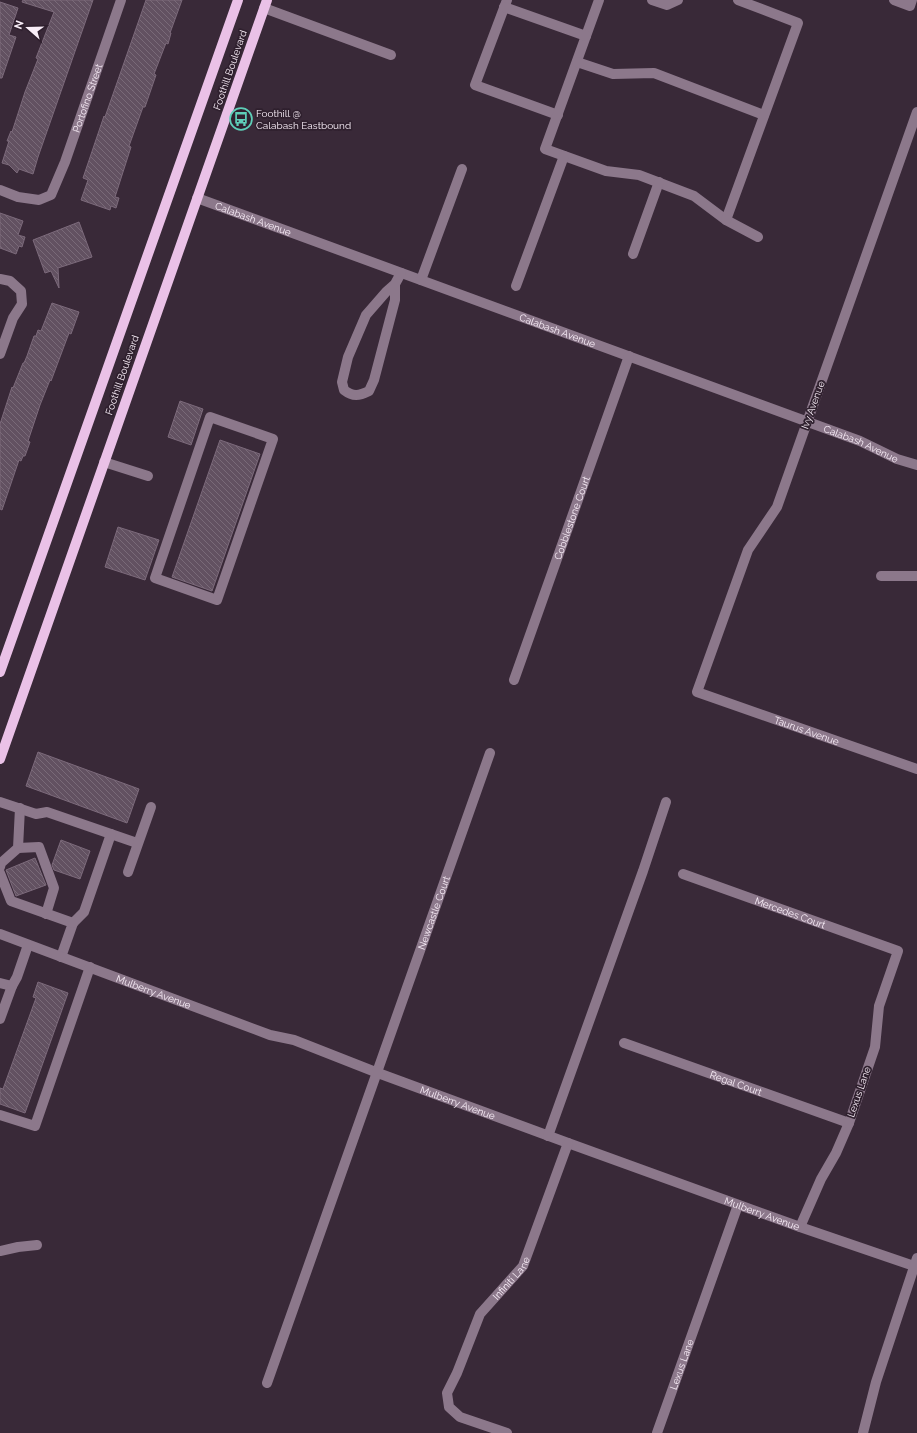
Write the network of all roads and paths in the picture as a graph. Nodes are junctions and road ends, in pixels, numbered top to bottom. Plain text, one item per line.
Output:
1 (121, 0) edge
2 (238, 0) edge
3 (599, 0) edge
4 (652, 0) edge
5 (678, 0) edge
6 (738, 0) edge
7 (894, 0) edge
8 (912, 0) edge
9 (266, 4) edge
10 (506, 4) edge
11 (586, 36) junction
12 (391, 55) dead end
13 (577, 62) junction
14 (917, 112) edge
15 (558, 115) junction
16 (764, 116) junction
17 (564, 156) junction
18 (462, 169) dead end
19 (658, 182) junction
20 (0, 190) edge
21 (197, 198) junction
22 (726, 220) junction
23 (758, 237) dead end
24 (633, 254) dead end
25 (401, 273) junction
26 (0, 279) edge
27 (421, 280) junction
28 (395, 284) junction
29 (516, 286) dead end
30 (0, 354) edge
31 (629, 356) junction
32 (807, 422) junction
33 (104, 462) junction
34 (917, 465) edge
35 (148, 476) dead end
36 (173, 526) joint
37 (881, 576) dead end
38 (917, 576) edge
39 (0, 672) edge
40 (514, 680) dead end
41 (697, 692) joint
42 (490, 753) dead end
43 (0, 759) edge
44 (917, 769) edge
45 (0, 802) edge
46 (666, 802) dead end
47 (151, 807) dead end
48 (20, 808) junction
49 (111, 834) junction
50 (137, 843) junction
51 (18, 848) junction
52 (0, 867) edge
53 (128, 872) dead end
54 (0, 873) edge
55 (683, 874) dead end
56 (46, 914) junction
57 (73, 923) junction
58 (0, 934) edge
59 (28, 945) junction
60 (898, 951) joint
61 (61, 957) junction
62 (90, 967) junction
63 (0, 983) edge
64 (12, 986) junction
65 (0, 1019) edge
66 (624, 1043) dead end
67 (378, 1073) junction
68 (0, 1115) edge
69 (849, 1123) junction
70 (548, 1136) junction
71 (568, 1144) junction
72 (738, 1205) junction
73 (800, 1227) junction
74 (37, 1245) dead end
75 (0, 1251) edge
76 (916, 1263) edge
77 (268, 1383) dead end
78 (507, 1433) edge
79 (657, 1433) edge
80 (863, 1433) edge

1 - 20 street, Portofino Street
2 - 39 main road, Foothill Boulevard
3 - 11 street
4 - 5 street
6 - 16 street
7 - 8 street
9 - 12 street
9 - 21 main road, Foothill Boulevard
10 - 11 street
10 - 15 street
11 - 13 street
13 - 15 street
13 - 16 street
14 - 32 street, Ivy Avenue
15 - 17 street
16 - 22 street
17 - 19 street
17 - 29 street
18 - 27 street
19 - 22 street
19 - 24 street
21 - 25 street, Calabash Avenue
21 - 33 main road, Foothill Boulevard
22 - 23 street
25 - 27 street, Calabash Avenue
25 - 28 street
26 - 30 street
27 - 31 street, Calabash Avenue
28 - 28 street
31 - 32 street, Calabash Avenue
31 - 40 street, Cobblestone Court
32 - 34 street, Calabash Avenue
32 - 41 street, Ivy Avenue
33 - 35 street
33 - 43 main road, Foothill Boulevard
36 - 36 street
37 - 38 street
41 - 44 street, Taurus Avenue
42 - 67 street, Newcastle Court
45 - 48 street
46 - 70 street
47 - 50 street
48 - 49 street
48 - 51 street
49 - 50 street
49 - 57 street
50 - 53 street
51 - 52 street
51 - 56 street
54 - 56 street
55 - 60 street, Mercedes Court
56 - 57 street
57 - 61 street
58 - 59 street, Mulberry Avenue
59 - 61 street, Mulberry Avenue
59 - 64 street
60 - 69 street, Lexus Lane
61 - 62 street, Mulberry Avenue
62 - 67 street, Mulberry Avenue
62 - 68 street
63 - 64 street
64 - 65 street
66 - 69 street, Regal Court
67 - 70 street, Mulberry Avenue
67 - 77 street, Newcastle Court
69 - 73 street, Lexus Lane
70 - 71 street, Mulberry Avenue
71 - 72 street, Mulberry Avenue
71 - 78 street, Infiniti Lane
72 - 73 street, Mulberry Avenue
72 - 79 street, Lexus Lane
73 - 76 street, Mulberry Avenue
74 - 75 street
76 - 80 street

